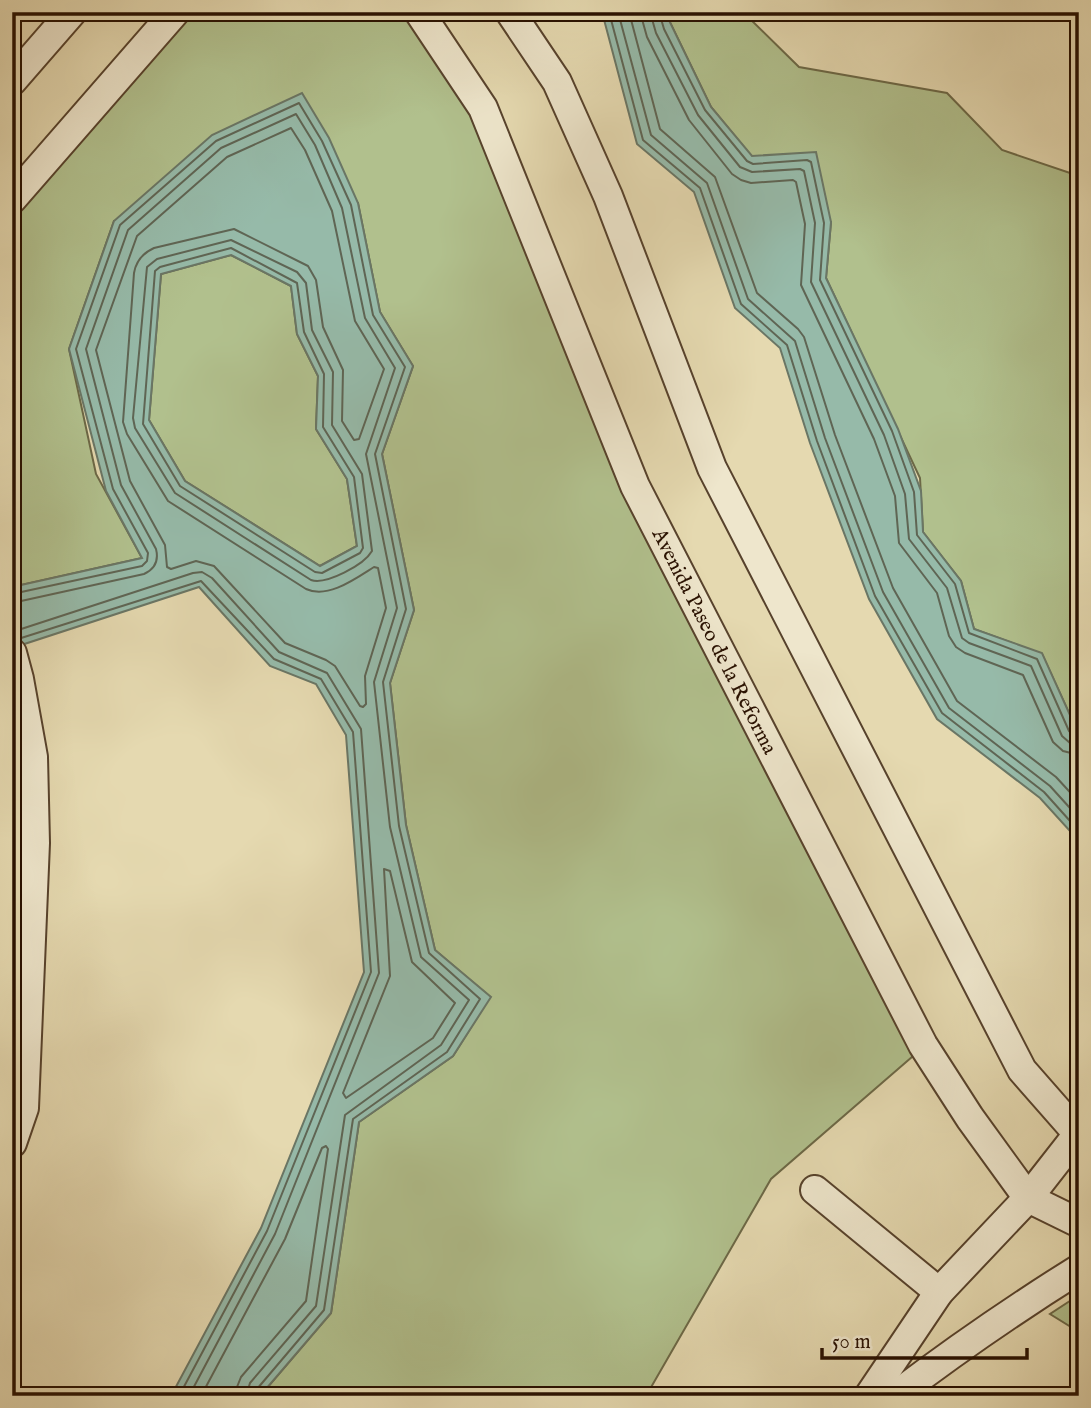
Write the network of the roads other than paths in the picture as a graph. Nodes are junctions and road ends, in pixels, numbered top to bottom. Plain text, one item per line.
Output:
1 (72, 12) edge
2 (175, 12) edge
3 (419, 12) edge
4 (510, 12) edge
5 (12, 81) edge
6 (12, 199) edge
7 (16, 666) edge
8 (1078, 1135) edge
9 (12, 1143) edge
10 (815, 1190) dead end
11 (1028, 1198) junction
12 (1079, 1223) edge
13 (1079, 1269) edge
14 (939, 1292) junction
15 (869, 1396) edge
16 (895, 1396) edge

1 - 5 street
2 - 6 street
3 - 11 street, Avenida Paseo de la Reforma
4 - 8 street
7 - 9 street
8 - 11 street
10 - 14 street
11 - 12 street, Avenida Paseo de la Reforma
11 - 14 street
13 - 16 street
14 - 15 street

